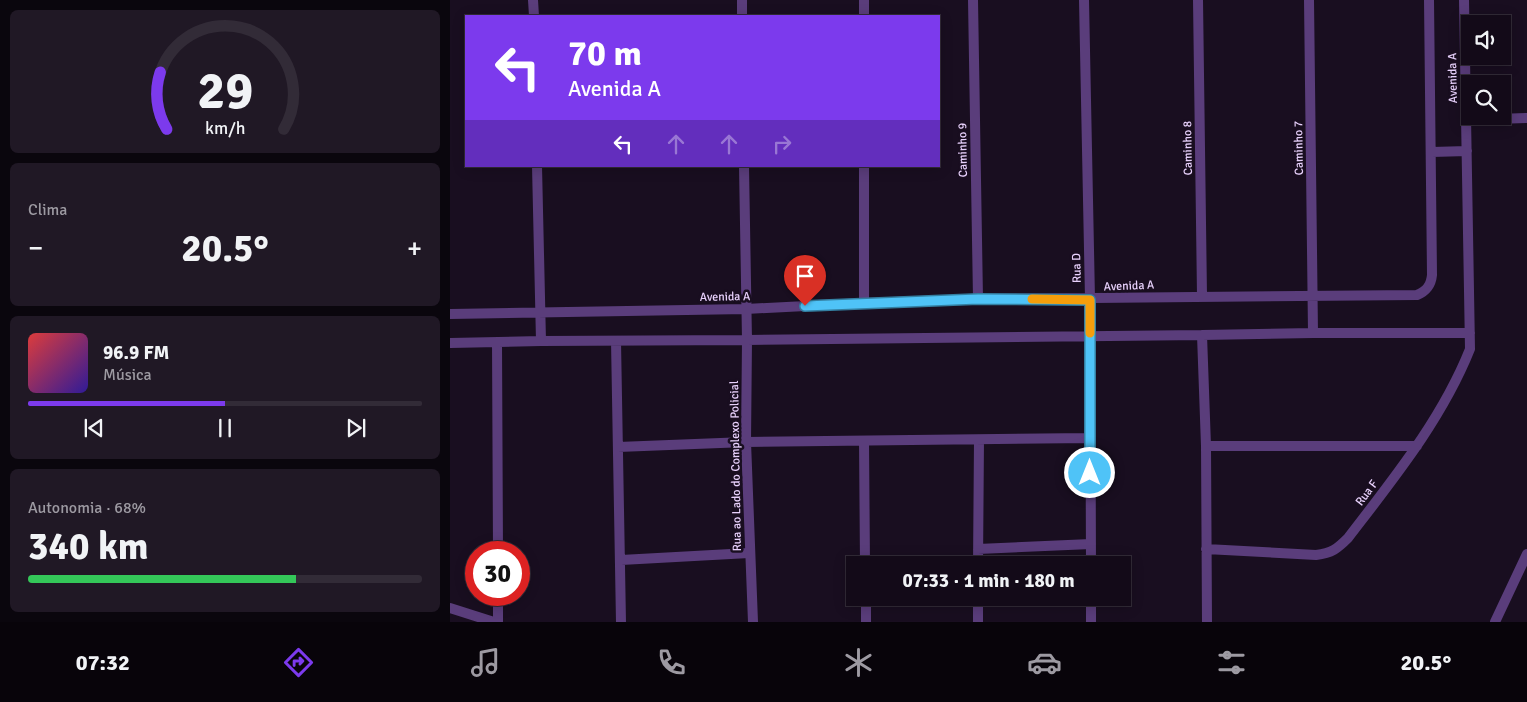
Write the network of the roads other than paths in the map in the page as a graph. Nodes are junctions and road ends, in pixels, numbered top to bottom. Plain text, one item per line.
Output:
1 (533, 0) edge
2 (742, 0) edge
3 (864, 0) edge
4 (973, 0) edge
5 (1084, 0) edge
6 (1198, 0) edge
7 (1309, 0) edge
8 (1429, 0) edge
9 (1464, 0) edge
10 (534, 15) edge
11 (742, 15) edge
12 (864, 15) edge
13 (1465, 75) edge
14 (1527, 118) edge
15 (1511, 119) edge
16 (1466, 125) edge
17 (1467, 151) junction
18 (1432, 152) junction
19 (537, 167) edge
20 (744, 167) edge
21 (864, 167) edge
22 (1202, 296) junction
23 (1314, 296) junction
24 (978, 299) junction
25 (1090, 300) junction
26 (864, 303) junction
27 (746, 309) junction
28 (540, 312) junction
29 (450, 314) edge
30 (1313, 333) junction
31 (1470, 333) junction
32 (1202, 335) junction
33 (1090, 336) junction
34 (747, 340) junction
35 (541, 341) junction
36 (616, 341) junction
37 (497, 342) junction
38 (450, 343) edge
39 (1090, 438) junction
40 (979, 440) junction
41 (864, 441) junction
42 (746, 442) junction
43 (1206, 446) junction
44 (1417, 446) junction
45 (618, 447) junction
46 (498, 541) edge
47 (1091, 544) junction
48 (978, 549) junction
49 (1206, 549) junction
50 (749, 553) junction
51 (1527, 554) edge
52 (865, 556) edge
53 (978, 556) edge
54 (1091, 556) edge
55 (621, 560) junction
56 (1524, 569) edge
57 (498, 606) edge
58 (866, 606) edge
59 (978, 606) edge
60 (1091, 606) edge
61 (450, 608) edge
62 (494, 622) edge
63 (498, 622) edge
64 (622, 622) edge
65 (753, 622) edge
66 (866, 622) edge
67 (978, 622) edge
68 (1091, 622) edge
69 (1207, 622) edge
70 (1495, 622) edge

1 - 10 street
2 - 11 street
3 - 12 street
4 - 24 street, Caminho 9
5 - 25 street, Rua D
6 - 22 street, Caminho 8
7 - 23 street, Caminho 7
8 - 18 street, Avenida A
9 - 13 street, Avenida A
14 - 15 street
16 - 17 street, Avenida A
17 - 18 street
17 - 31 street, Avenida A
18 - 23 street, Avenida A
19 - 28 street
20 - 27 street, Rua ao Lado do Complexo Policial
21 - 26 street
22 - 23 street, Avenida A
22 - 25 street, Avenida A
23 - 30 street, Caminho 7
24 - 25 street, Avenida A
24 - 26 street, Avenida A
25 - 33 street, Rua D
26 - 27 street, Avenida A
27 - 28 street, Avenida A
27 - 34 street, Rua ao Lado do Complexo Policial
28 - 29 street, Avenida A
28 - 35 street
30 - 31 street
30 - 32 street
31 - 44 street, Rua F
32 - 33 street
32 - 43 street
33 - 34 street
33 - 39 street, Rua D
34 - 36 street
34 - 42 street, Rua ao Lado do Complexo Policial
35 - 36 street
35 - 37 street
36 - 45 street
37 - 38 street
37 - 46 street
39 - 40 street
39 - 47 street, Rua D
40 - 41 street
40 - 48 street
41 - 42 street
41 - 52 street
42 - 45 street
42 - 50 street, Rua ao Lado do Complexo Policial
43 - 44 street
43 - 49 street
44 - 49 street, Rua F
45 - 55 street
47 - 48 street
47 - 54 street, Rua D
48 - 53 street
49 - 69 street
50 - 55 street
50 - 65 street, Rua ao Lado do Complexo Policial
51 - 56 street
55 - 64 street
56 - 70 street
57 - 63 street
58 - 66 street
59 - 67 street
60 - 68 street
61 - 62 street

